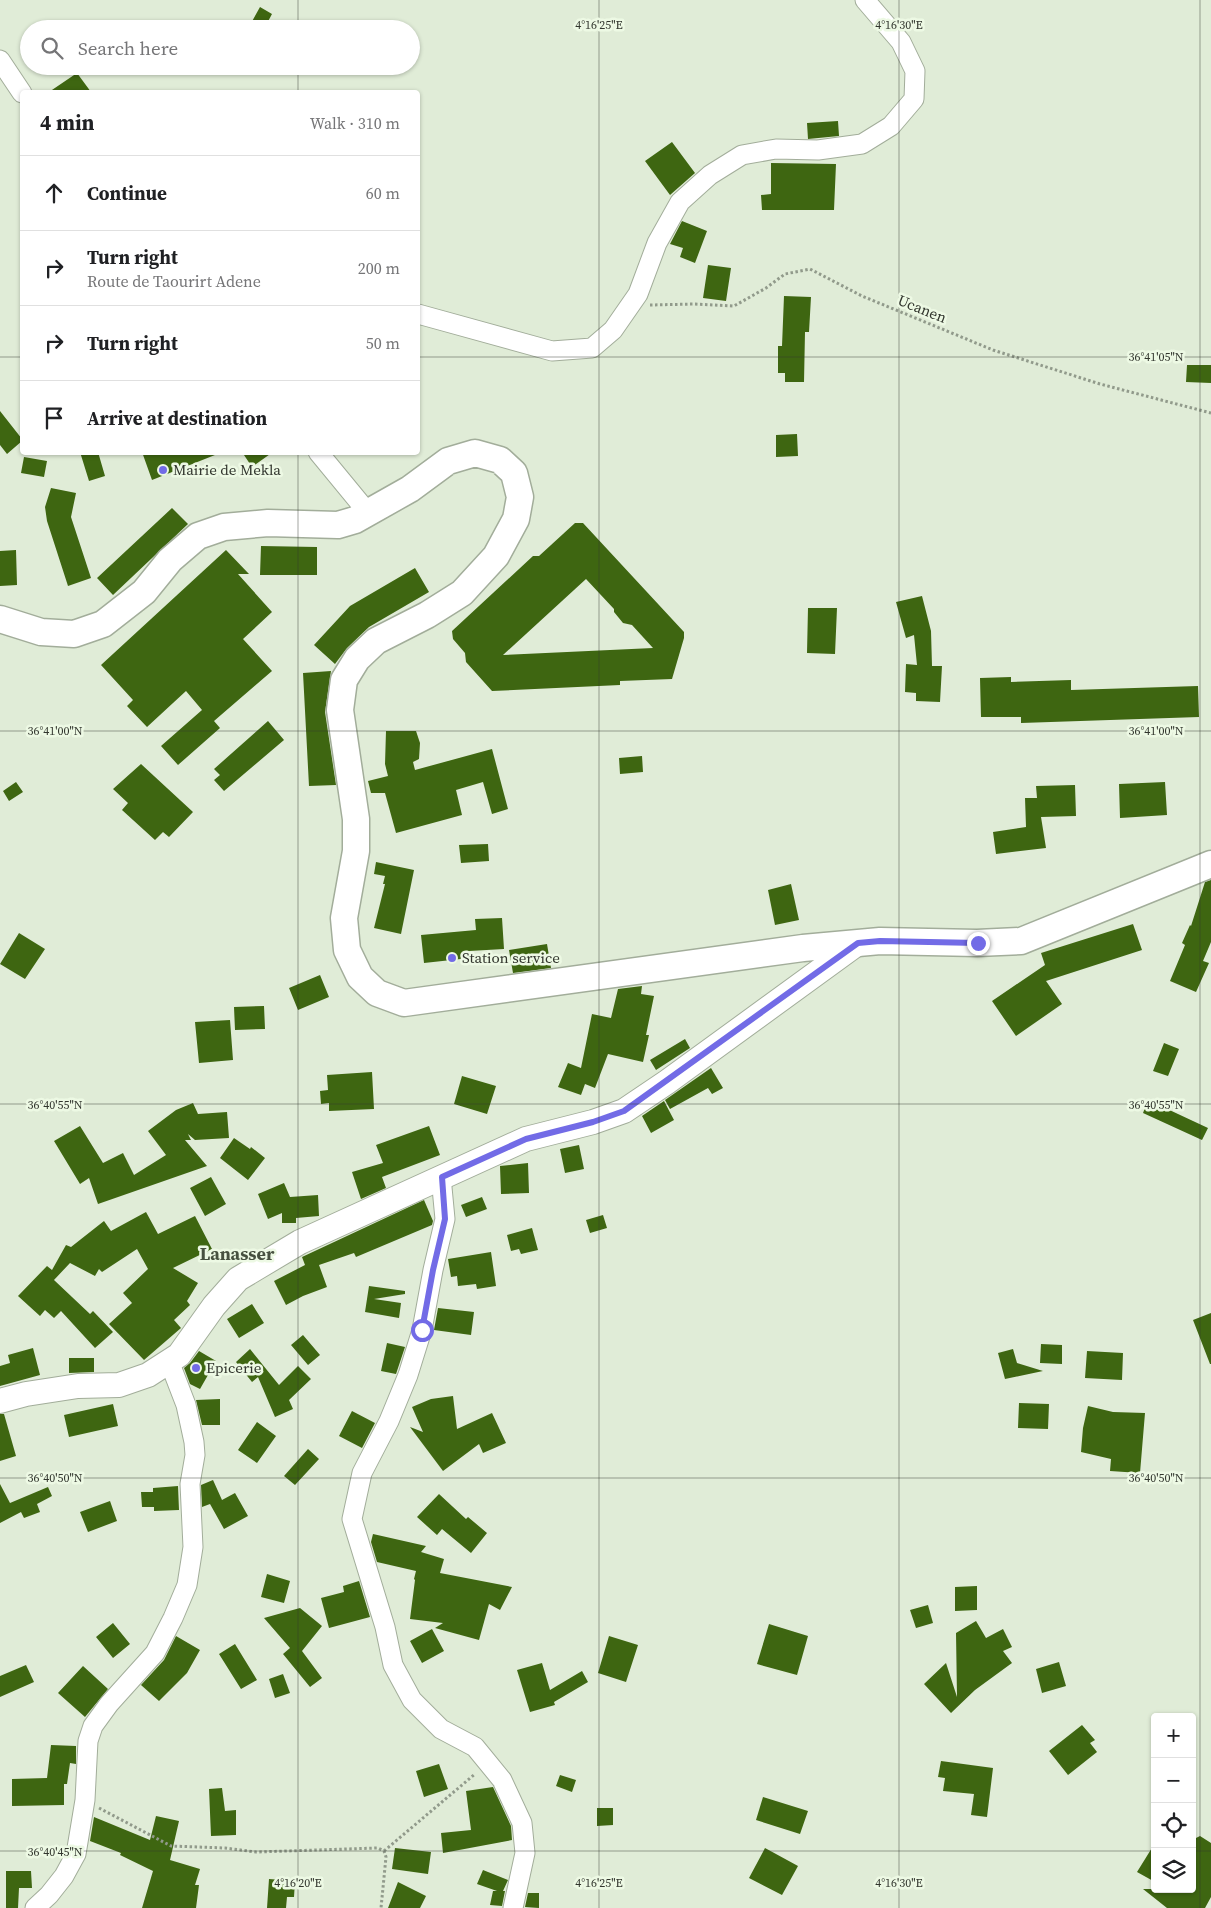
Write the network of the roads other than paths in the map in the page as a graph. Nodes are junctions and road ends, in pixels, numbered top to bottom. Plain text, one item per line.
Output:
1 (865, 0) edge
2 (0, 60) edge
3 (20, 90) edge
4 (420, 315) edge
5 (320, 455) edge
6 (369, 514) junction
7 (0, 618) edge
8 (1211, 864) edge
9 (858, 943) junction
10 (442, 1177) junction
11 (169, 1361) junction
12 (0, 1401) edge
13 (35, 1908) edge
14 (512, 1908) edge

1 - 4 street
2 - 3 street
5 - 6 street
6 - 7 main road
6 - 9 main road
8 - 9 main road
9 - 10 street
10 - 11 street
10 - 14 street
11 - 12 street
11 - 13 street

